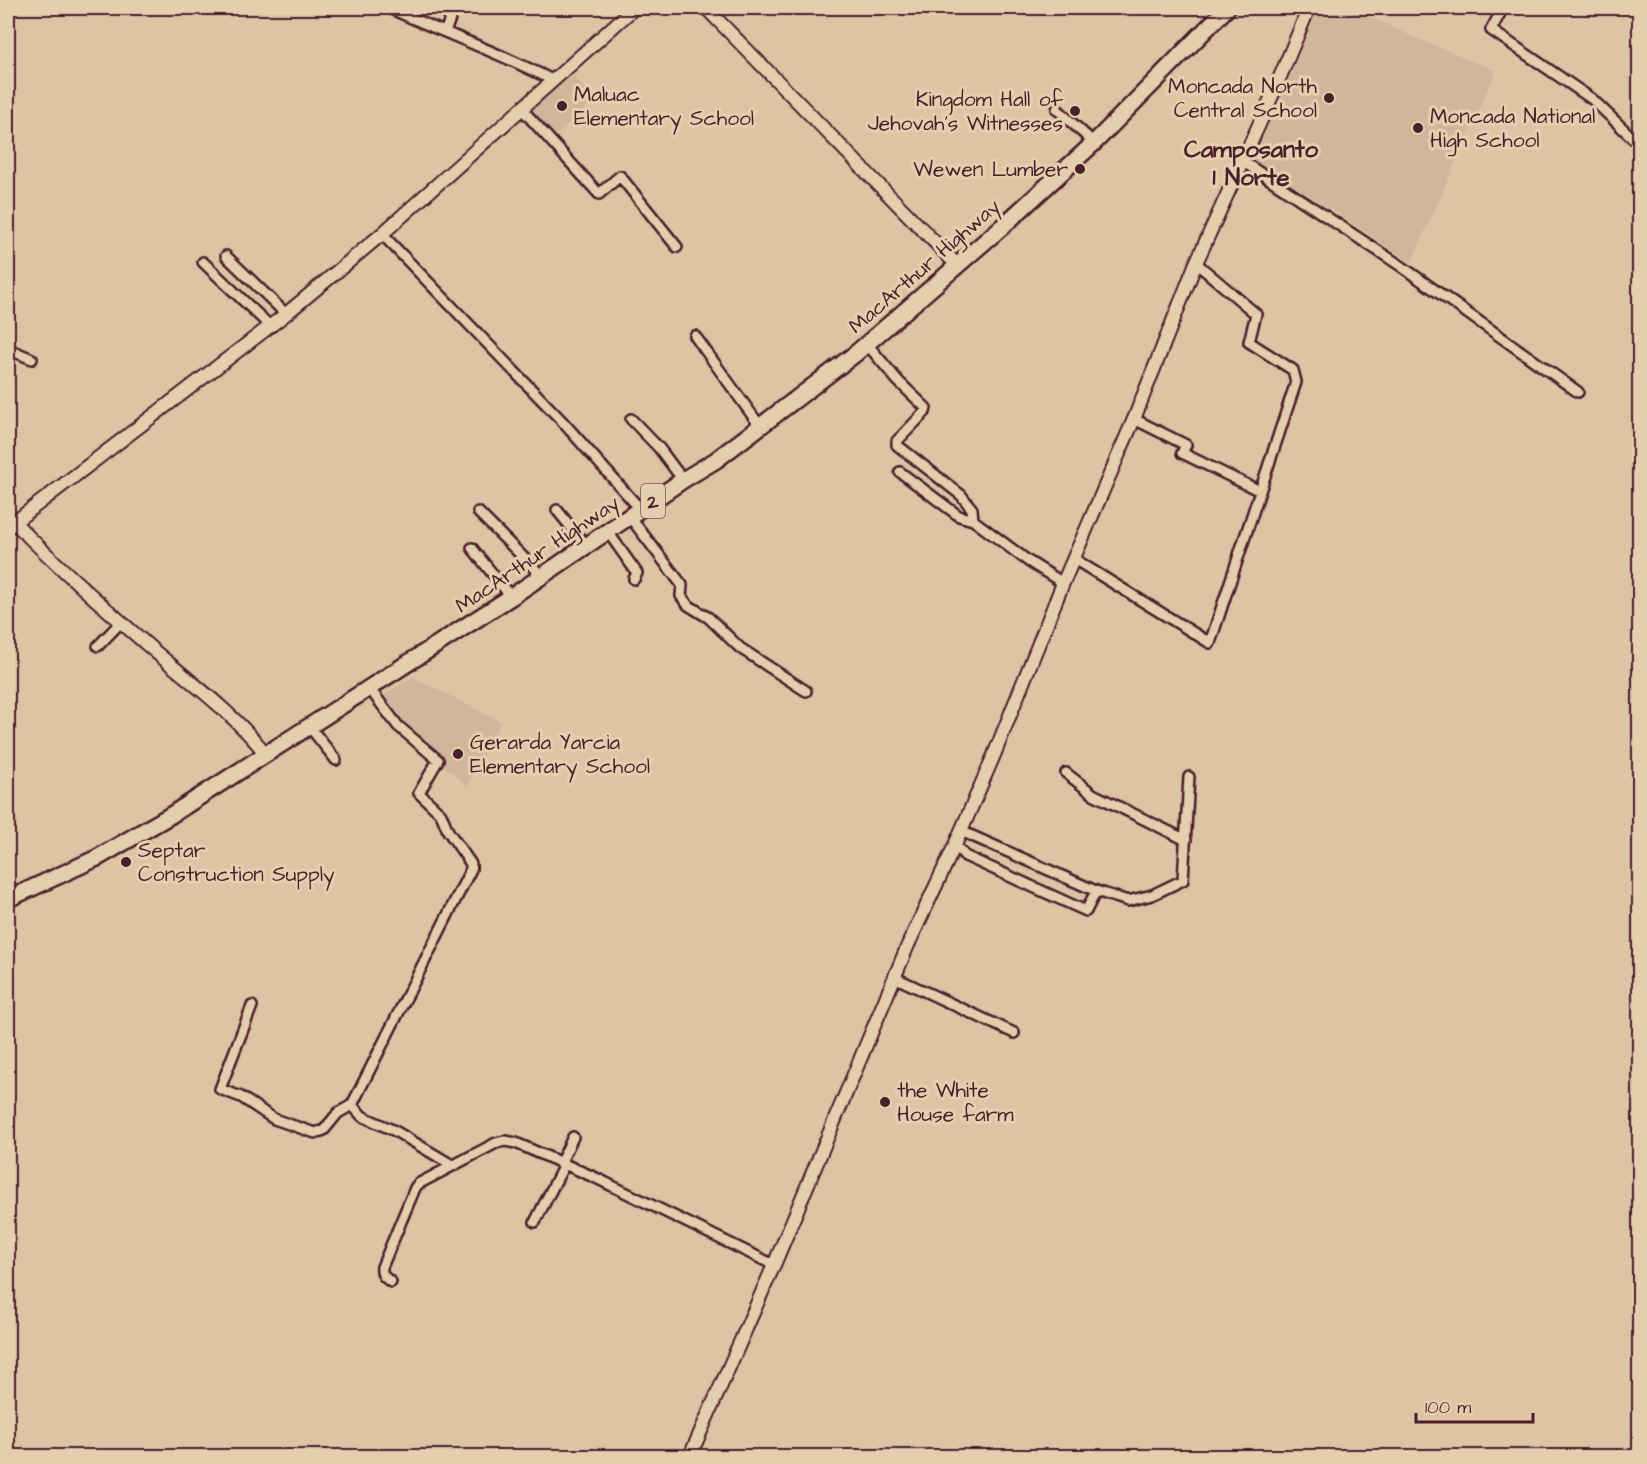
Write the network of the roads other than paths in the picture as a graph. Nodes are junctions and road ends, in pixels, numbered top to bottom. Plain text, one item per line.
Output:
1 (389, 8) edge
2 (449, 8) edge
3 (634, 8) edge
4 (706, 8) edge
5 (1227, 8) edge
6 (1308, 8) edge
7 (1503, 8) edge
8 (445, 32) junction
9 (552, 80) junction
10 (521, 108) junction
11 (1057, 109) dead end
12 (1094, 143) junction
13 (1640, 145) edge
14 (1242, 161) junction
15 (382, 234) junction
16 (676, 247) dead end
17 (226, 256) dead end
18 (203, 262) dead end
19 (1196, 263) junction
20 (957, 265) junction
21 (286, 314) junction
22 (271, 327) junction
23 (695, 336) dead end
24 (867, 344) junction
25 (8, 349) edge
26 (32, 359) dead end
27 (1578, 392) dead end
28 (631, 419) dead end
29 (1134, 419) junction
30 (760, 426) junction
31 (900, 472) dead end
32 (683, 480) junction
33 (1260, 491) junction
34 (557, 510) dead end
35 (478, 512) dead end
36 (636, 513) junction
37 (973, 520) junction
38 (11, 525) edge
39 (608, 531) junction
40 (586, 546) junction
41 (472, 548) dead end
42 (1074, 559) junction
43 (542, 576) junction
44 (634, 579) dead end
45 (1063, 583) junction
46 (512, 597) junction
47 (121, 622) junction
48 (98, 646) dead end
49 (369, 688) junction
50 (806, 691) dead end
51 (309, 726) junction
52 (266, 754) junction
53 (336, 760) dead end
54 (1066, 773) dead end
55 (1190, 777) dead end
56 (961, 831) junction
57 (1186, 840) junction
58 (955, 845) junction
59 (1096, 891) junction
60 (8, 899) edge
61 (896, 978) junction
62 (252, 1006) dead end
63 (1014, 1033) dead end
64 (352, 1105) junction
65 (573, 1137) dead end
66 (562, 1164) junction
67 (452, 1165) junction
68 (535, 1222) dead end
69 (774, 1265) junction
70 (391, 1282) dead end
71 (690, 1456) edge

1 - 8 street
2 - 8 street
3 - 9 street
4 - 20 street
5 - 12 highway, MacArthur Highway / 2
6 - 14 street
7 - 13 street
8 - 9 street
9 - 10 street
10 - 15 street
10 - 16 street
11 - 12 street
12 - 20 highway, MacArthur Highway / 2
14 - 19 street
14 - 27 street
15 - 21 street
15 - 36 street
17 - 21 street
18 - 22 street
19 - 29 street
19 - 33 street
20 - 24 highway, MacArthur Highway / 2
21 - 22 street
22 - 38 street
23 - 30 street
24 - 30 highway, MacArthur Highway / 2
24 - 37 street
25 - 26 street
28 - 32 street
29 - 33 street
29 - 42 street
30 - 32 highway, MacArthur Highway / 2
31 - 37 street
32 - 36 highway, MacArthur Highway / 2
33 - 42 street
34 - 40 street
35 - 43 street
36 - 39 highway, MacArthur Highway / 2
36 - 50 street
37 - 45 street
38 - 47 street
39 - 40 highway, MacArthur Highway / 2
39 - 44 street
40 - 43 highway, MacArthur Highway / 2
41 - 46 street
42 - 45 street
43 - 46 highway, MacArthur Highway / 2
45 - 56 street
46 - 49 highway, MacArthur Highway / 2
47 - 48 street
47 - 52 street
49 - 51 highway, MacArthur Highway / 2
49 - 64 street
51 - 52 highway, MacArthur Highway / 2
51 - 53 street
52 - 60 highway, MacArthur Highway / 2
54 - 57 street
55 - 57 street
56 - 58 street
56 - 59 street
57 - 59 street
58 - 59 street
58 - 61 street
61 - 63 street
61 - 69 street
62 - 64 street
64 - 67 street
65 - 66 street
66 - 67 street
66 - 68 street
66 - 69 street
67 - 70 street
69 - 71 street

